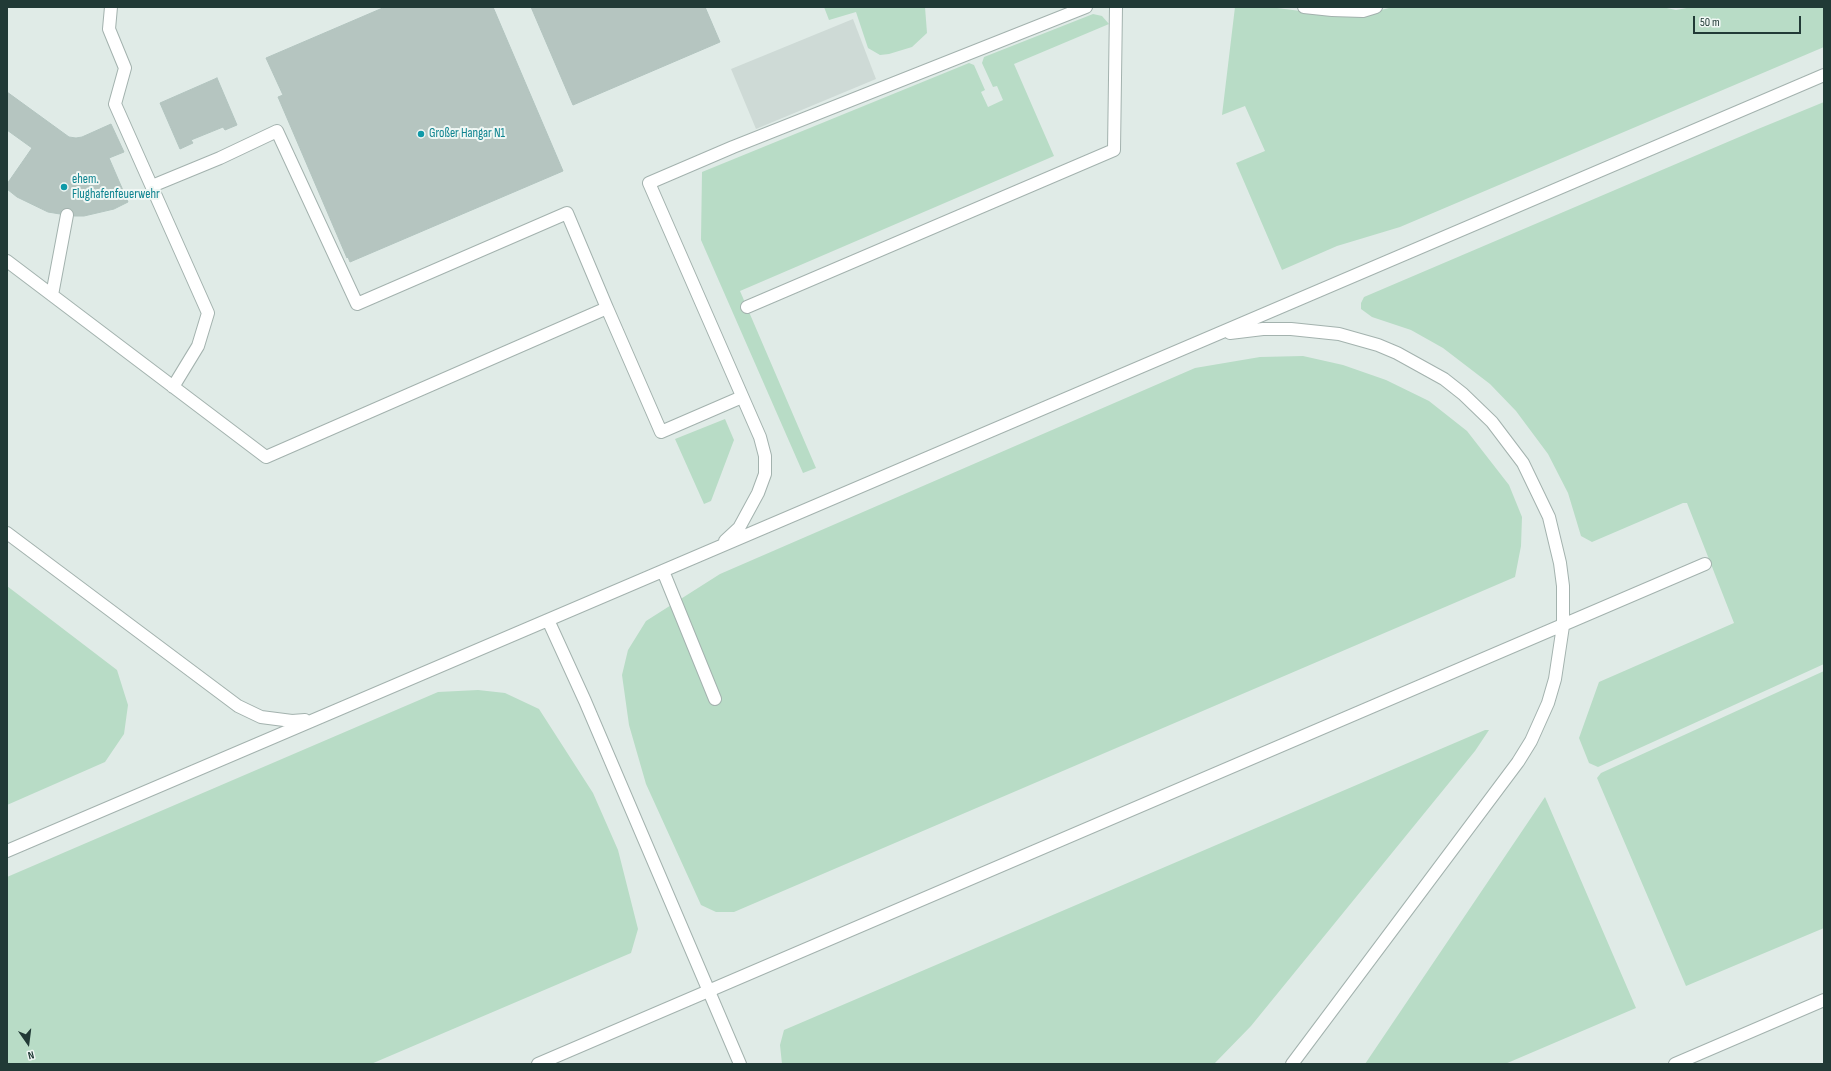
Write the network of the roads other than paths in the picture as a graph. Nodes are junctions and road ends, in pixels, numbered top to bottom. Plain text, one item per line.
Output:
1 (111, 7) edge
2 (1086, 7) edge
3 (1116, 7) edge
4 (1304, 7) edge
5 (1376, 7) edge
6 (1824, 75) edge
7 (152, 186) junction
8 (67, 215) dead end
9 (7, 261) edge
10 (52, 295) junction
11 (747, 307) dead end
12 (607, 308) junction
13 (1203, 340) junction
14 (173, 387) junction
15 (742, 397) junction
16 (7, 533) edge
17 (711, 550) junction
18 (1705, 564) dead end
19 (662, 571) junction
20 (548, 620) junction
21 (1563, 626) junction
22 (715, 699) dead end
23 (321, 717) junction
24 (7, 851) edge
25 (709, 991) junction
26 (1824, 1000) edge
27 (538, 1064) edge
28 (740, 1064) edge
29 (1292, 1064) edge
30 (1675, 1064) edge

1 - 7 lane
2 - 15 lane
3 - 11 lane
4 - 5 lane
6 - 13 lane
7 - 12 lane
7 - 14 lane
8 - 10 lane
9 - 10 lane
10 - 14 lane
12 - 14 lane
12 - 15 lane
13 - 17 lane
13 - 21 lane
15 - 17 lane
16 - 23 lane
17 - 19 lane
18 - 21 lane
19 - 20 lane
19 - 22 lane
20 - 23 lane
20 - 25 lane
21 - 25 lane
21 - 29 lane
23 - 24 lane
25 - 27 lane
25 - 28 lane
26 - 30 lane

